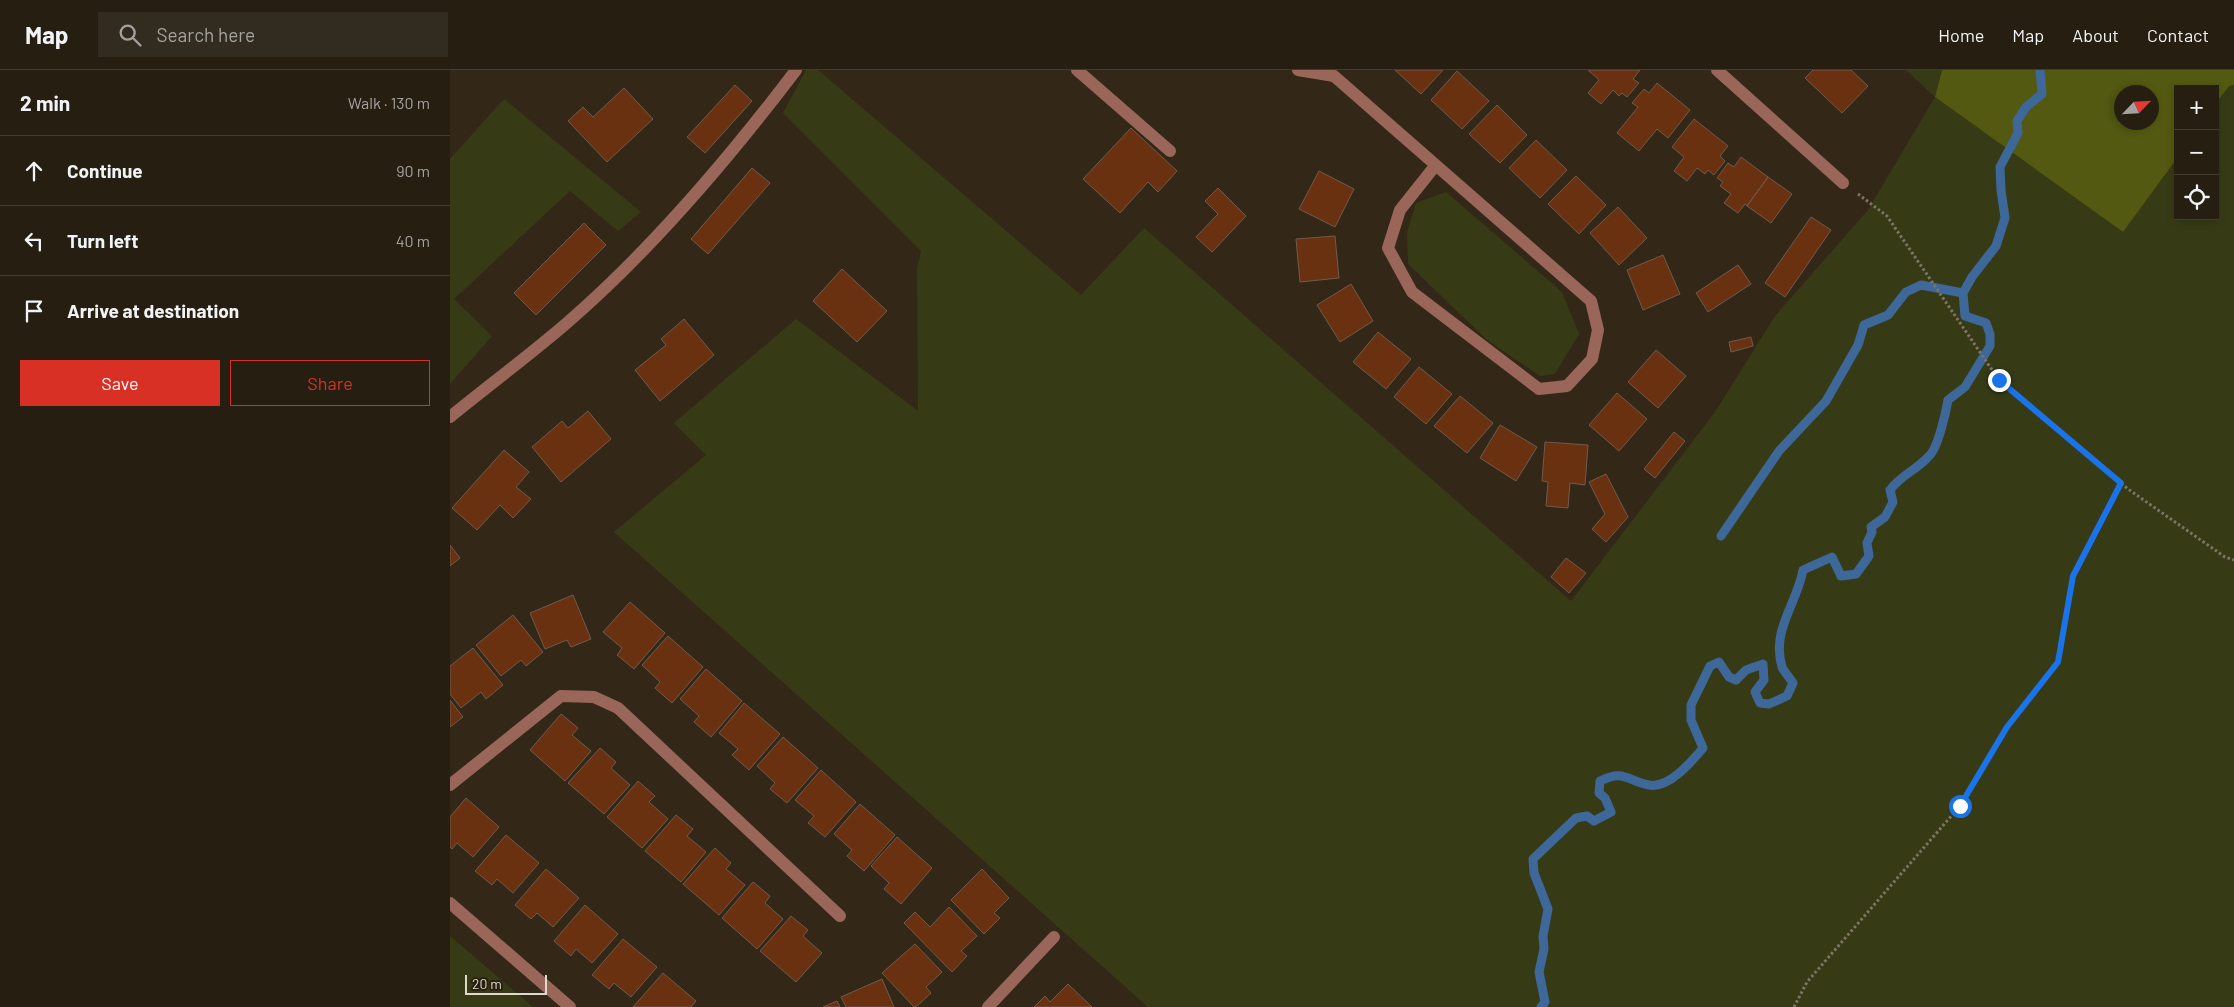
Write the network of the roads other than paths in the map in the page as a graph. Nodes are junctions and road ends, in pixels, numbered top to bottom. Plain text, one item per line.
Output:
1 (796, 70) edge
2 (1077, 70) edge
3 (1298, 70) edge
4 (1717, 70) edge
5 (1170, 151) dead end
6 (1436, 166) junction
7 (1844, 183) road end
8 (450, 417) edge
9 (450, 785) edge
10 (450, 903) edge
11 (840, 916) dead end
12 (1054, 937) dead end
13 (570, 1007) edge
14 (988, 1007) edge

1 - 8 street
2 - 5 street
3 - 6 street
4 - 7 street
6 - 6 street
9 - 11 street
10 - 13 street
12 - 14 street

